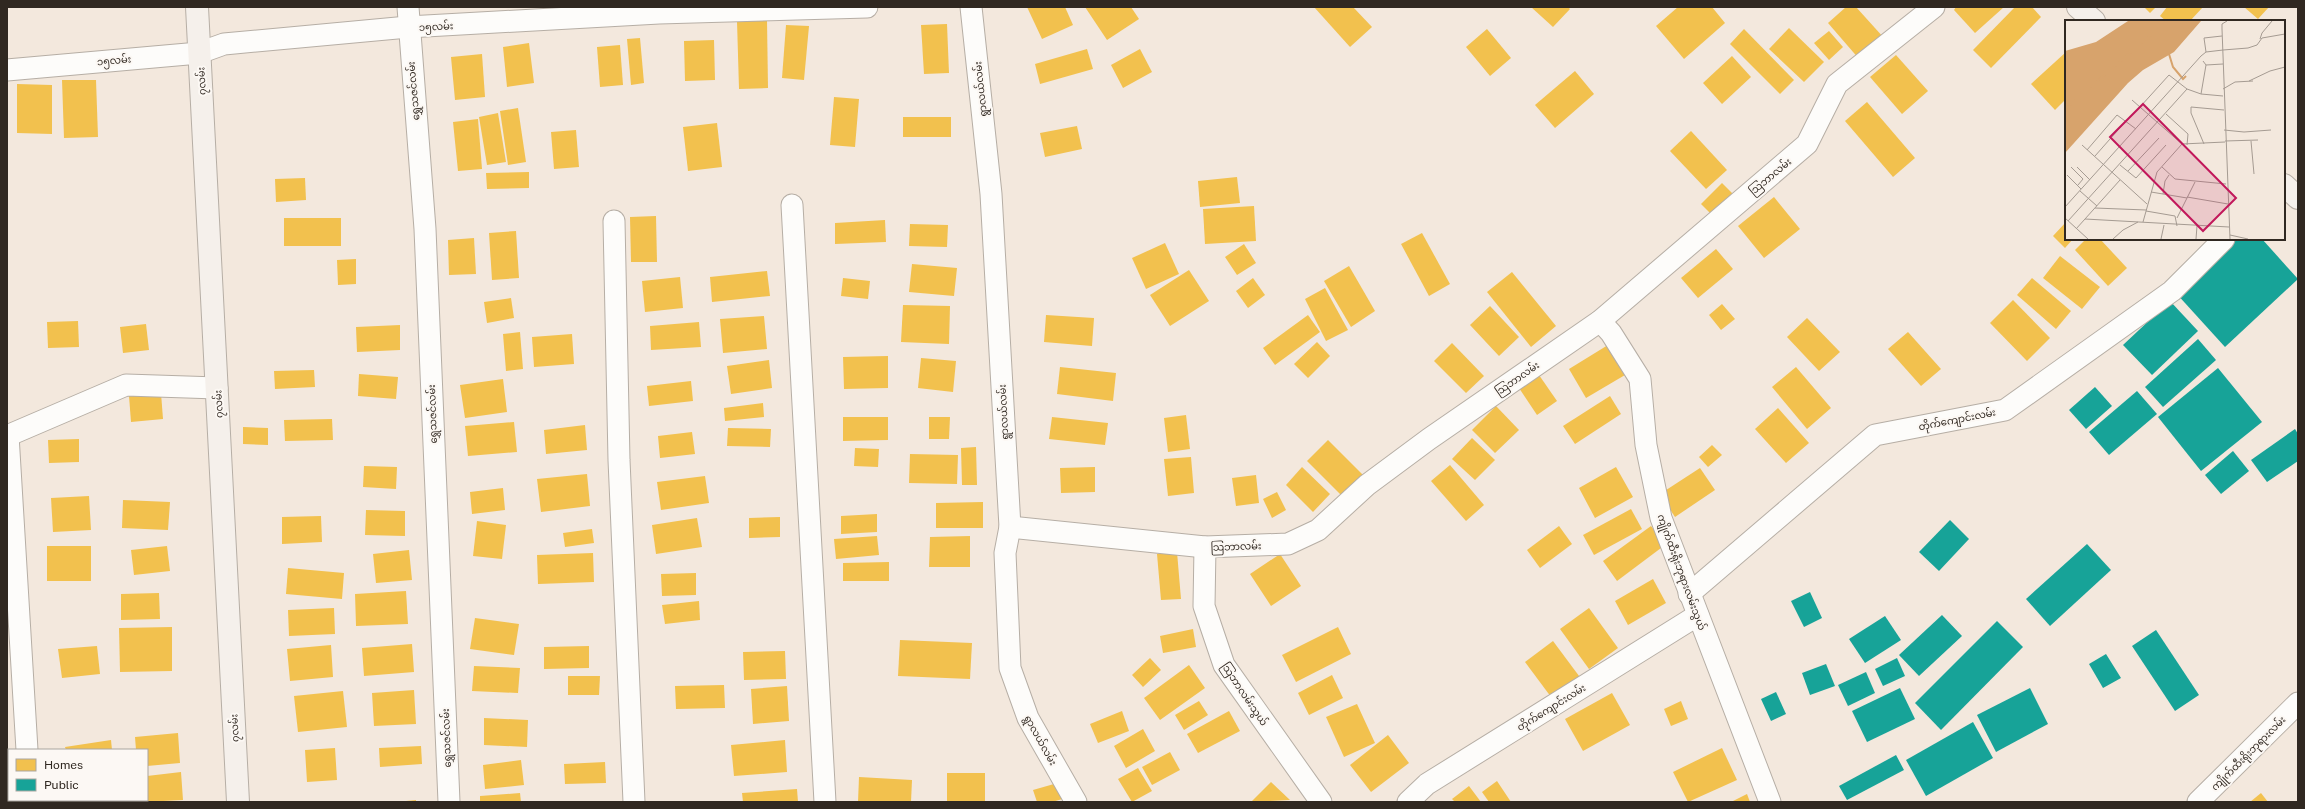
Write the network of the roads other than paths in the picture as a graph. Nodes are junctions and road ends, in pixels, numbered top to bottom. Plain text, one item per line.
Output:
1 (197, 7) edge
2 (867, 7) edge
3 (971, 7) edge
4 (1934, 7) edge
5 (2078, 7) edge
6 (408, 17) edge
7 (2093, 20) edge
8 (199, 53) junction
9 (7, 70) edge
10 (2285, 186) edge
11 (2298, 198) edge
12 (792, 205) dead end
13 (614, 220) dead end
14 (2223, 240) edge
15 (1600, 321) junction
16 (217, 388) junction
17 (8, 436) edge
18 (1010, 527) junction
19 (1205, 547) junction
20 (1689, 594) junction
21 (1698, 615) junction
22 (2298, 703) edge
23 (27, 749) edge
24 (238, 802) edge
25 (449, 802) edge
26 (634, 802) edge
27 (825, 802) edge
28 (1076, 802) edge
29 (1321, 802) edge
30 (1408, 802) edge
31 (1770, 802) edge
32 (2198, 802) edge

1 - 8 street, ၇လမ်း
2 - 6 street, ၁၅လမ်း
3 - 18 street, ရွာလယ်လမ်း
4 - 15 street, သြဘာလမ်း
5 - 7 street
6 - 8 street, ၁၅လမ်း
6 - 25 street, ရွှေသဇင်လမ်း
8 - 9 street, ၁၅လမ်း
8 - 16 street, ၇လမ်း
10 - 11 street
12 - 27 street
13 - 26 street
14 - 20 street, တိုက်ကျောင်းလမ်း
15 - 19 street, သြဘာလမ်း
15 - 20 street, ကျိုက်ထီးရိုးဘုရားလမ်းသွယ်
16 - 17 street
16 - 24 street, ၇လမ်း
17 - 23 street
18 - 19 street, သြဘာလမ်း
18 - 28 street, ရွာလယ်လမ်း
19 - 29 street, သြဘာလမ်းသွယ်
20 - 21 street, ကျိုက်ထီးရိုးဘုရားလမ်းသွယ်
21 - 30 street, တိုက်ကျောင်းလမ်း
21 - 31 street, ကျိုက်ထီးရိုးဘုရားလမ်းသွယ်
22 - 32 street, ကျိုက်ထီးရိုးဘုရားလမ်း

